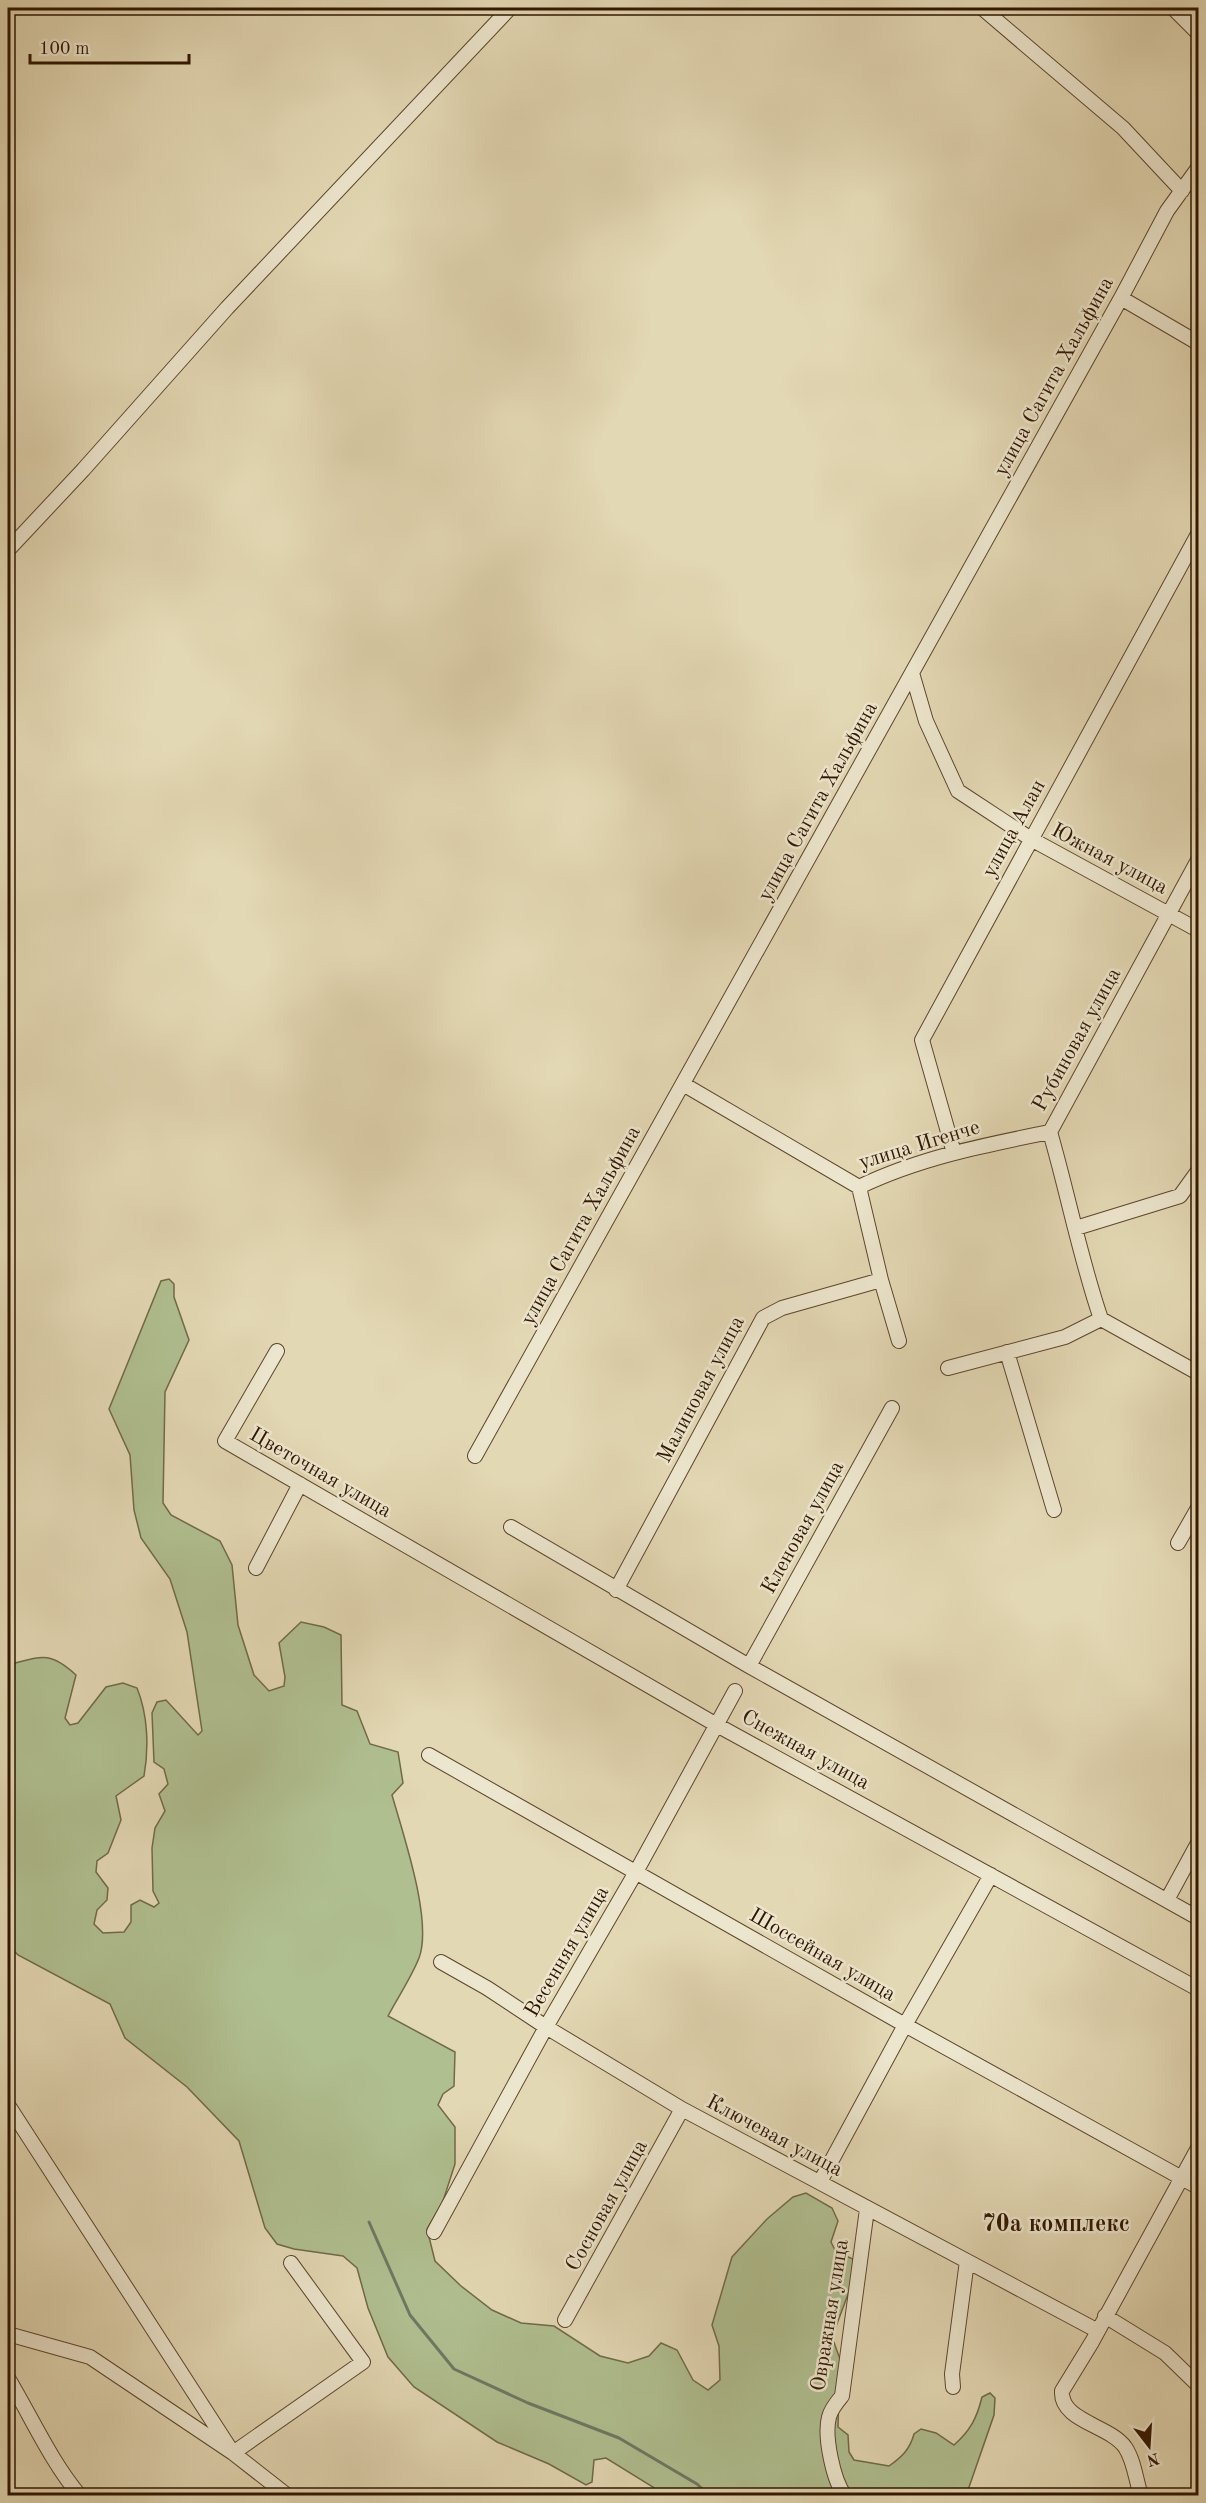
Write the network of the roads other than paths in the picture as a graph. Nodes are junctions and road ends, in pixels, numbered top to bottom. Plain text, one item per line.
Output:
1 (510, 8) edge
2 (982, 8) edge
3 (1173, 8) edge
4 (1198, 33) edge
5 (1198, 168) edge
6 (1182, 191) junction
7 (1121, 298) junction
8 (1198, 343) edge
9 (1198, 534) edge
10 (8, 550) edge
11 (912, 673) junction
12 (1031, 839) junction
13 (1198, 860) edge
14 (1169, 913) junction
15 (1198, 930) edge
16 (683, 1084) junction
17 (1050, 1132) junction
18 (954, 1153) junction
19 (1198, 1171) edge
20 (859, 1187) junction
21 (1076, 1228) junction
22 (881, 1281) junction
23 (1101, 1319) junction
24 (899, 1341) dead end
25 (277, 1351) dead end
26 (1007, 1352) junction
27 (948, 1368) dead end
28 (1198, 1373) edge
29 (892, 1408) dead end
30 (475, 1456) dead end
31 (300, 1484) junction
32 (1198, 1508) edge
33 (1054, 1510) dead end
34 (511, 1527) dead end
35 (396, 1539) joint
36 (1178, 1543) dead end
37 (255, 1568) dead end
38 (616, 1590) junction
39 (749, 1666) junction
40 (735, 1691) dead end
41 (715, 1724) junction
42 (429, 1755) dead end
43 (1198, 1843) edge
44 (636, 1872) junction
45 (991, 1875) junction
46 (1167, 1900) junction
47 (1198, 1918) edge
48 (441, 1962) dead end
49 (1198, 1989) edge
50 (905, 2025) junction
51 (546, 2027) junction
52 (8, 2105) edge
53 (682, 2109) junction
54 (1198, 2148) edge
55 (1182, 2178) junction
56 (820, 2182) junction
57 (1198, 2187) edge
58 (867, 2209) junction
59 (434, 2232) dead end
60 (967, 2261) junction
61 (291, 2263) dead end
62 (1105, 2316) junction
63 (565, 2320) dead end
64 (8, 2334) edge
65 (1095, 2337) junction
66 (8, 2378) edge
67 (1198, 2385) edge
68 (953, 2386) dead end
69 (233, 2453) junction
70 (80, 2496) edge
71 (288, 2496) edge
72 (845, 2496) edge
73 (1141, 2496) edge

1 - 10 street
2 - 6 street
3 - 4 street
5 - 6 street, улица Сагита Хальфина
6 - 7 street, улица Сагита Хальфина
7 - 8 street
7 - 11 street, улица Сагита Хальфина
9 - 12 street, улица Алан
11 - 12 street, Южная улица
11 - 16 street, улица Сагита Хальфина
12 - 14 street, Южная улица
12 - 18 street, улица Алан
13 - 14 street, Рубиновая улица
14 - 15 street, Южная улица
14 - 17 street, Рубиновая улица
16 - 20 street, улица Игенче
16 - 30 street, улица Сагита Хальфина
17 - 18 street, улица Игенче
17 - 21 street, Рубиновая улица
18 - 20 street, улица Игенче
19 - 21 street
20 - 22 street
21 - 23 street, Рубиновая улица
22 - 24 street
22 - 38 street, Малиновая улица
23 - 26 street
23 - 28 street
25 - 31 street, Цветочная улица
26 - 27 street
26 - 33 street
29 - 39 street, Кленовая улица
31 - 35 street, Цветочная улица
31 - 37 street
32 - 36 street
34 - 38 street
35 - 41 street, Снежная улица
38 - 39 street
39 - 46 street
40 - 41 street, Весенняя улица
41 - 44 street, Весенняя улица
41 - 45 street, Снежная улица
42 - 44 street, Шоссейная улица
43 - 46 street
44 - 50 street, Шоссейная улица
44 - 51 street, Весенняя улица
45 - 49 street, Снежная улица
45 - 50 street
46 - 47 street
48 - 51 street, Ключевая улица
50 - 55 street, Шоссейная улица
50 - 56 street
51 - 53 street, Ключевая улица
51 - 59 street, Весенняя улица
52 - 69 street
53 - 56 street, Ключевая улица
53 - 63 street, Сосновая улица
54 - 55 street
55 - 57 street, Шоссейная улица
55 - 62 street
56 - 58 street, Ключевая улица
58 - 60 street, Ключевая улица
58 - 72 street, Овражная улица
60 - 65 street, Ключевая улица
60 - 68 street
61 - 69 street
62 - 65 street
62 - 67 street
64 - 69 street
65 - 73 street
66 - 70 street
69 - 71 street

